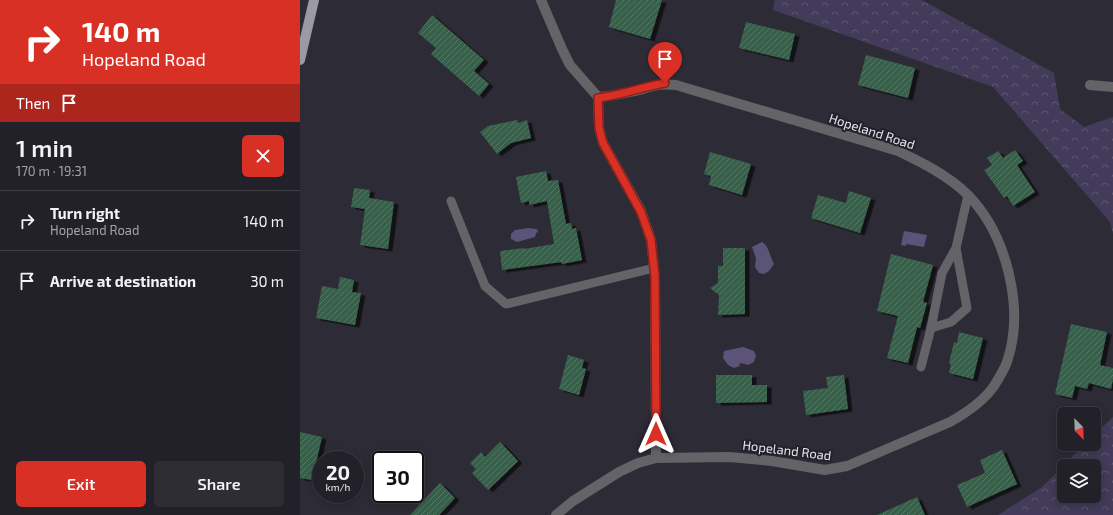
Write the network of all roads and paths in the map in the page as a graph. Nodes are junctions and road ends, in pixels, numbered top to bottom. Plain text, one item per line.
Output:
1 (314, 0) edge
2 (541, 0) edge
3 (300, 60) edge
4 (1090, 85) dead end
5 (1113, 87) edge
6 (598, 98) junction
7 (968, 195) junction
8 (451, 201) dead end
9 (956, 248) junction
10 (654, 268) junction
11 (931, 328) junction
12 (921, 367) dead end
13 (656, 458) junction
14 (556, 515) edge

1 - 3 main road
2 - 6 street
4 - 5 street
6 - 7 street, Hopeland Road
6 - 10 street
7 - 9 lane
7 - 13 street, Hopeland Road
8 - 10 lane
9 - 11 lane
9 - 11 lane
10 - 13 street
11 - 12 lane
13 - 14 street, Hopeland Road

